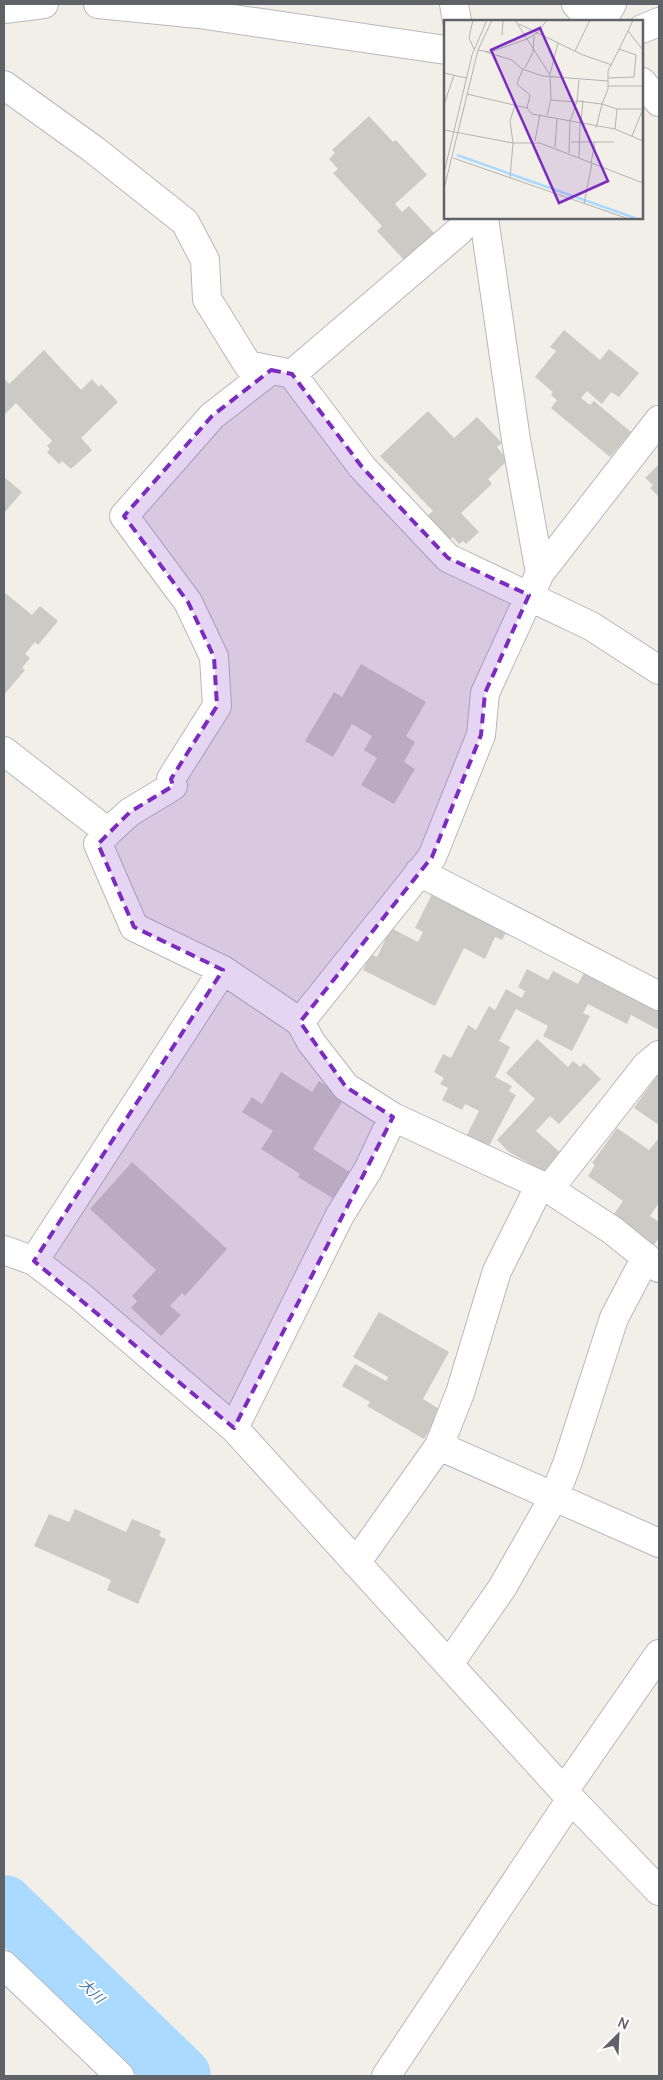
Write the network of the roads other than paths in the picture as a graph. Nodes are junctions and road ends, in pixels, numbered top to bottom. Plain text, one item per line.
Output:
1 (44, 4) edge
2 (98, 4) edge
3 (454, 4) edge
4 (576, 4) edge
5 (612, 4) edge
6 (4, 9) edge
7 (457, 20) edge
8 (590, 20) edge
9 (603, 20) edge
10 (659, 22) edge
11 (643, 29) edge
12 (444, 50) edge
13 (643, 83) edge
14 (4, 86) edge
15 (659, 102) edge
16 (469, 219) edge
17 (484, 219) edge
18 (281, 372) junction
19 (659, 420) edge
20 (535, 584) junction
21 (659, 670) edge
22 (4, 751) edge
23 (108, 832) junction
24 (419, 872) junction
25 (223, 970) junction
26 (659, 996) edge
27 (300, 1022) junction
28 (659, 1055) edge
29 (393, 1118) junction
30 (544, 1187) junction
31 (4, 1250) edge
32 (34, 1261) junction
33 (653, 1263) edge
34 (234, 1428) junction
35 (439, 1446) junction
36 (554, 1497) junction
37 (659, 1543) edge
38 (356, 1563) junction
39 (659, 1654) edge
40 (449, 1664) junction
41 (567, 1795) junction
42 (659, 1890) edge
43 (4, 1966) edge
44 (120, 2076) edge
45 (386, 2076) edge

1 - 6 street
2 - 12 street
3 - 7 street
4 - 8 street
5 - 9 street
10 - 11 street
13 - 15 street
14 - 18 street
16 - 18 street
17 - 20 street
18 - 20 street
18 - 23 street
19 - 20 street
20 - 21 street
20 - 24 street
22 - 23 street
23 - 25 street
24 - 26 street
24 - 27 street
25 - 27 street
25 - 32 street
27 - 29 street
28 - 30 street
29 - 30 street
29 - 34 street
30 - 33 street
30 - 35 street
31 - 32 street
32 - 34 street
33 - 36 street
34 - 38 street
35 - 36 street
35 - 38 street
36 - 37 street
36 - 40 street
38 - 40 street
39 - 41 street
40 - 41 street
41 - 42 street
41 - 45 street
43 - 44 street

